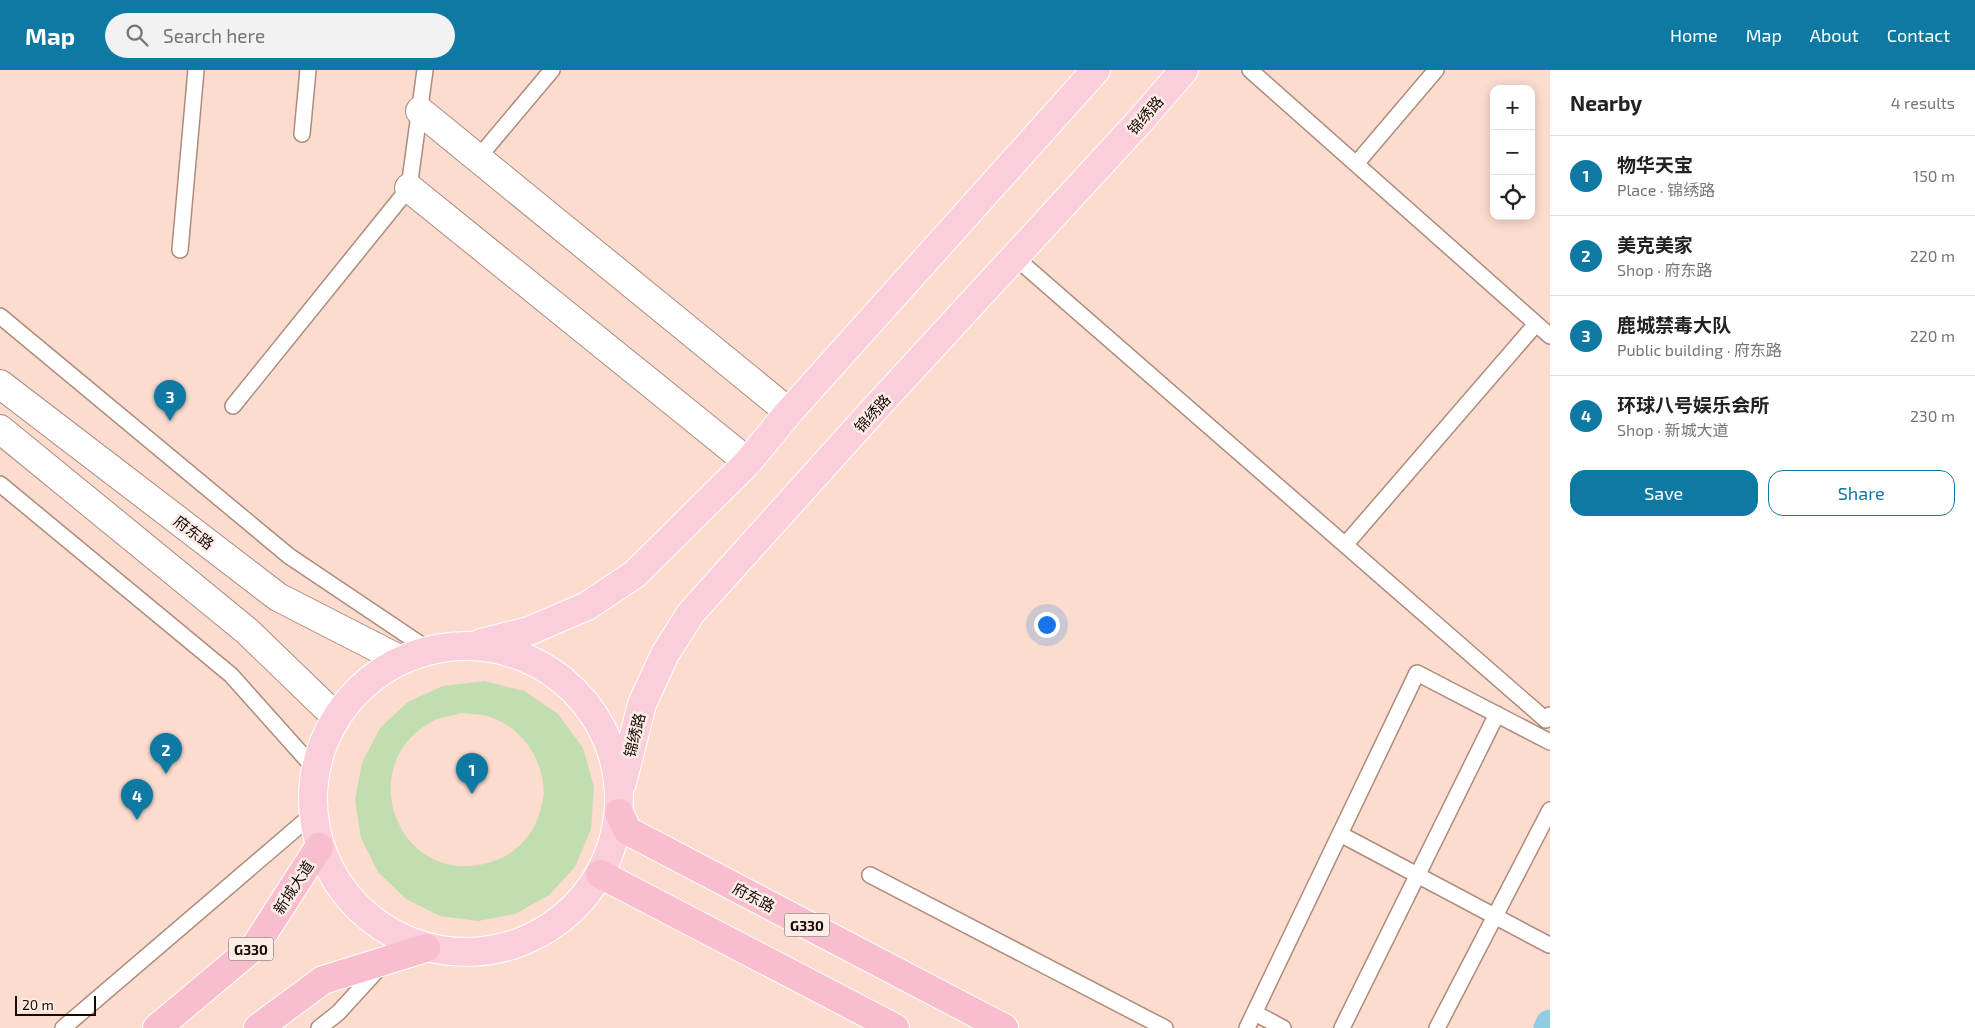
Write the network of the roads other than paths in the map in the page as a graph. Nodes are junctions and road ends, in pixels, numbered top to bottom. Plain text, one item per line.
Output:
1 (196, 70) edge
2 (308, 70) edge
3 (425, 70) edge
4 (552, 70) edge
5 (1096, 70) edge
6 (1184, 70) edge
7 (1250, 70) edge
8 (1436, 70) edge
9 (420, 111) junction
10 (302, 134) dead end
11 (478, 158) junction
12 (1356, 164) junction
13 (409, 188) junction
14 (180, 250) dead end
15 (1016, 258) junction
16 (0, 316) edge
17 (1536, 324) junction
18 (1550, 336) edge
19 (0, 384) edge
20 (233, 406) dead end
21 (789, 412) junction
22 (0, 429) edge
23 (748, 462) junction
24 (0, 484) edge
25 (1345, 545) junction
26 (472, 645) junction
27 (429, 650) junction
28 (401, 660) junction
29 (1496, 714) junction
30 (1550, 715) edge
31 (336, 717) junction
32 (1550, 742) edge
33 (315, 769) junction
34 (619, 802) junction
35 (1550, 810) edge
36 (313, 814) junction
37 (1340, 834) junction
38 (319, 847) junction
39 (600, 874) junction
40 (870, 875) dead end
41 (1417, 876) junction
42 (1494, 916) junction
43 (1549, 945) dead end
44 (426, 948) junction
45 (387, 960) junction
46 (1255, 1013) junction
47 (63, 1028) edge
48 (157, 1028) edge
49 (258, 1028) edge
50 (319, 1028) edge
51 (895, 1028) edge
52 (1004, 1028) edge
53 (1165, 1028) edge
54 (1247, 1028) edge
55 (1283, 1028) edge
56 (1342, 1028) edge
57 (1437, 1028) edge

1 - 14 lane
2 - 10 lane
3 - 9 lane
4 - 11 lane
5 - 21 main road
6 - 15 main road, 锦绣路
7 - 12 lane
8 - 12 lane
9 - 11 main road
9 - 13 lane
11 - 21 main road
12 - 17 lane
13 - 20 lane
13 - 23 main road
15 - 25 lane
15 - 34 main road, 锦绣路
16 - 27 lane
17 - 18 lane
17 - 25 lane
19 - 28 main road, 府东路
21 - 23 main road
22 - 31 main road
23 - 26 main road
24 - 33 lane
25 - 30 lane
26 - 27 main road
26 - 34 main road
27 - 28 main road
28 - 31 main road
29 - 32 lane
29 - 37 lane
29 - 41 lane
31 - 33 main road
33 - 36 main road
34 - 39 main road
34 - 52 highway, 府东路 / G330
35 - 42 lane
36 - 38 main road
36 - 47 lane
37 - 41 lane
37 - 46 lane
38 - 44 main road
38 - 48 highway, 新城大道 / G330
39 - 44 main road
39 - 51 highway
40 - 53 lane
41 - 42 lane
41 - 56 lane
42 - 43 lane
42 - 57 lane
44 - 45 highway
45 - 49 highway
45 - 50 lane
46 - 54 lane
46 - 55 lane

